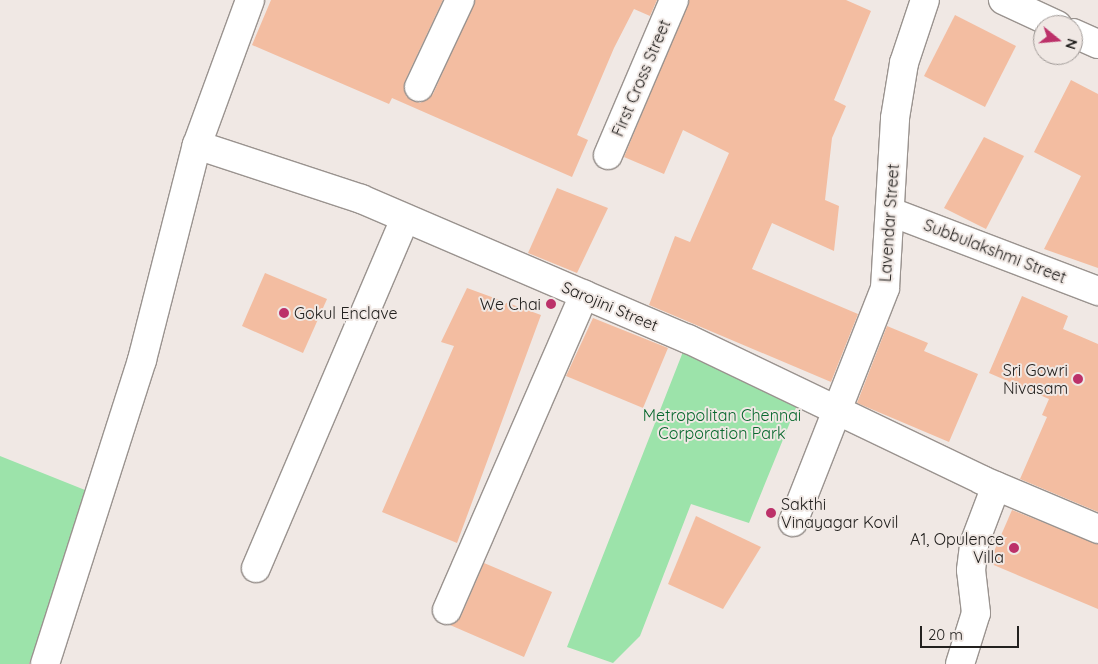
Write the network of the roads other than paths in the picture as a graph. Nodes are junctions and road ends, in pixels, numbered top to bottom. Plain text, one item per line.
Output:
1 (250, 0) edge
2 (460, 0) edge
3 (674, 0) edge
4 (1003, 0) edge
5 (917, 2) edge
6 (1035, 15) edge
7 (1083, 37) edge
8 (1098, 44) edge
9 (419, 87) dead end
10 (197, 145) junction
11 (608, 155) dead end
12 (891, 212) junction
13 (405, 220) junction
14 (1098, 291) edge
15 (584, 295) junction
16 (839, 414) junction
17 (1005, 489) junction
18 (793, 522) dead end
19 (1098, 529) edge
20 (256, 568) dead end
21 (447, 610) dead end
22 (45, 664) edge
23 (960, 664) edge

1 - 10 street
2 - 9 street
3 - 11 street, First Cross Street
4 - 6 street
5 - 12 street, Lavendar Street
7 - 8 street
10 - 13 street, Sarojini Street
10 - 22 street
12 - 14 street, Subbulakshmi Street
12 - 16 street, Lavendar Street
13 - 15 street, Sarojini Street
13 - 20 street
15 - 16 street, Sarojini Street
15 - 21 street
16 - 17 street, Sarojini Street
16 - 18 street, Lavendar Street
17 - 19 street, Sarojini Street
17 - 23 street

